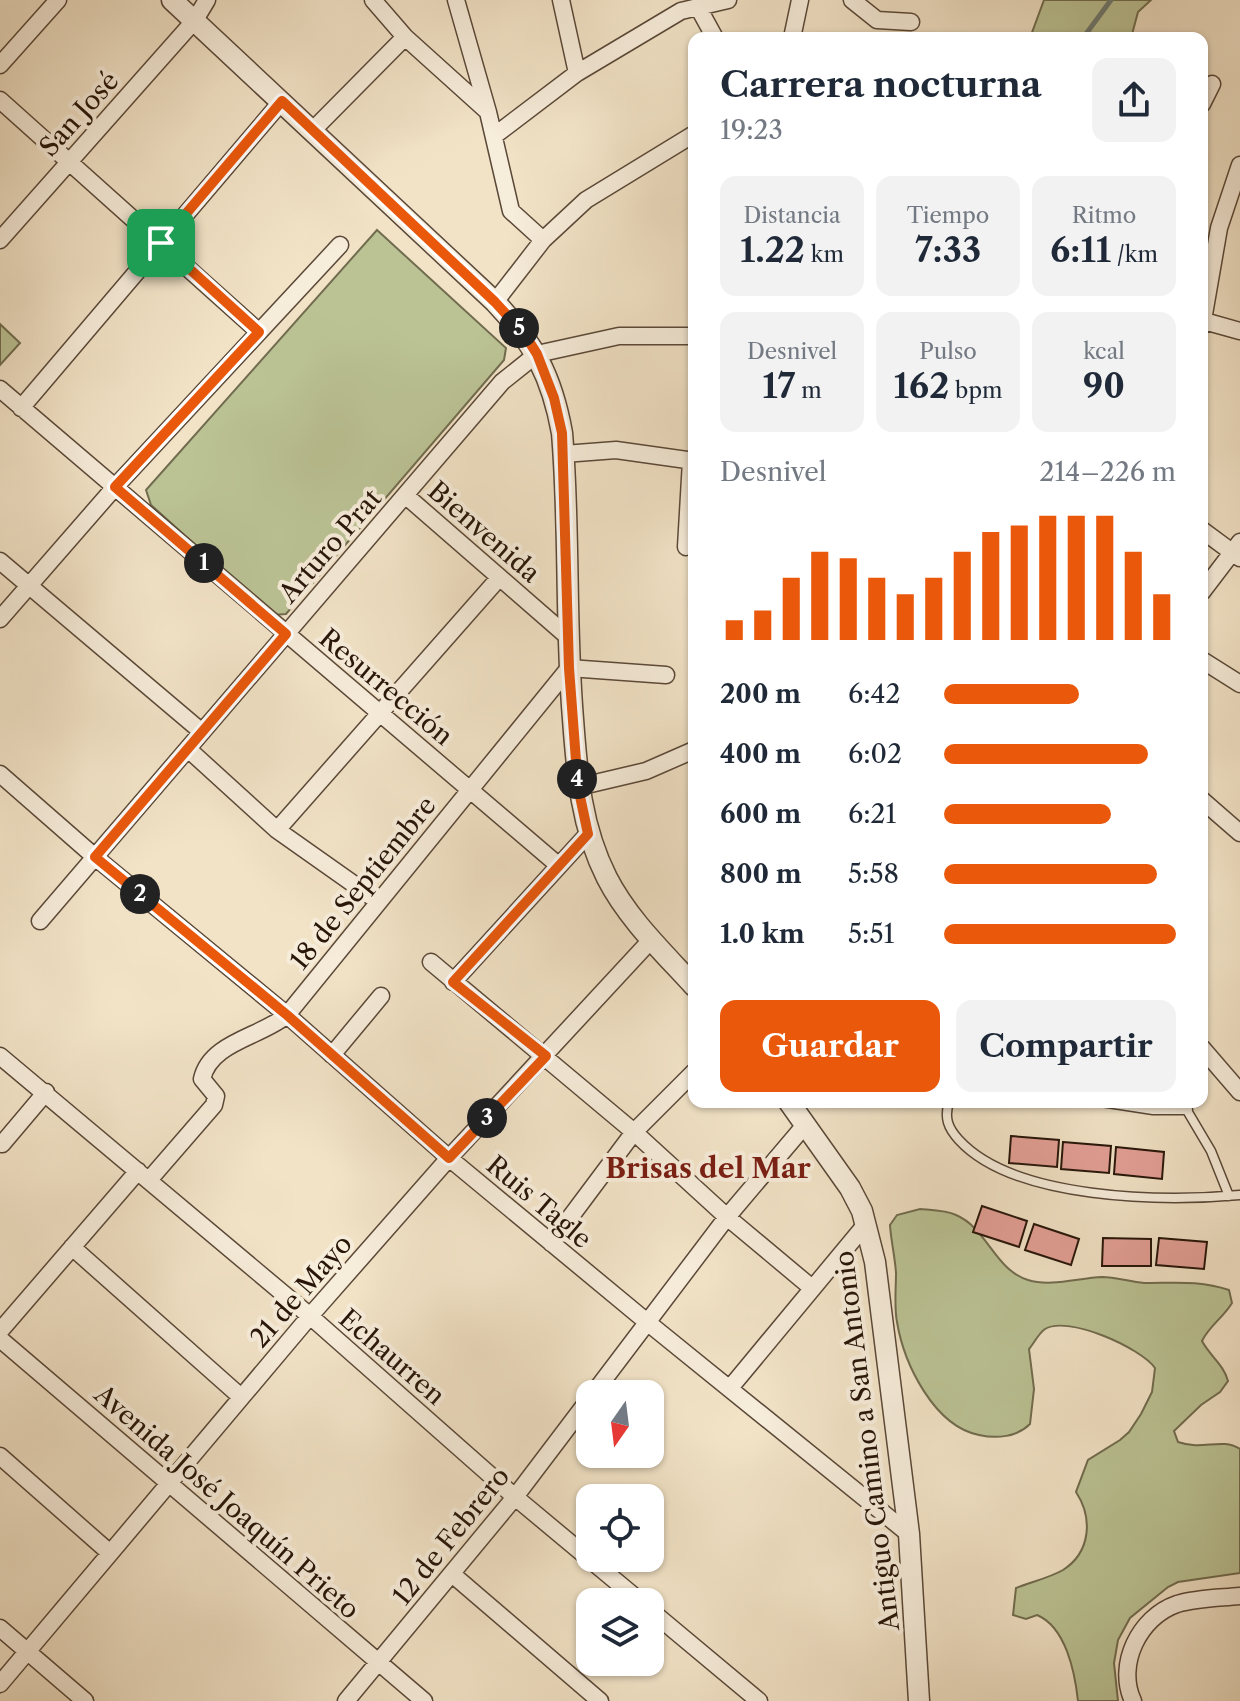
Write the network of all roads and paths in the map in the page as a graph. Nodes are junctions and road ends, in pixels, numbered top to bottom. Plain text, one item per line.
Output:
1 (58, 0) edge
2 (172, 0) edge
3 (207, 0) edge
4 (373, 0) edge
5 (456, 0) edge
6 (561, 0) edge
7 (728, 0) edge
8 (800, 0) edge
9 (852, 0) edge
10 (678, 6) edge
11 (698, 7) junction
12 (195, 20) junction
13 (911, 22) dead end
14 (712, 32) edge
15 (793, 32) edge
16 (405, 37) junction
17 (0, 65) edge
18 (577, 73) junction
19 (1212, 84) dead end
20 (1208, 92) edge
21 (0, 100) edge
22 (282, 101) junction
23 (488, 112) junction
24 (313, 130) junction
25 (494, 136) junction
26 (688, 138) edge
27 (70, 161) junction
28 (1240, 165) edge
29 (0, 240) edge
30 (543, 240) junction
31 (161, 243) junction
32 (340, 245) dead end
33 (1208, 293) edge
34 (495, 302) junction
35 (1208, 324) edge
36 (1240, 331) edge
37 (259, 332) junction
38 (688, 336) edge
39 (537, 354) junction
40 (0, 389) edge
41 (21, 408) junction
42 (564, 454) junction
43 (688, 460) edge
44 (115, 487) junction
45 (405, 495) junction
46 (688, 522) edge
47 (1208, 534) edge
48 (686, 547) dead end
49 (1237, 551) edge
50 (0, 561) edge
51 (499, 578) junction
52 (1208, 585) edge
53 (28, 587) junction
54 (0, 619) edge
55 (286, 634) junction
56 (567, 636) junction
57 (1208, 664) edge
58 (569, 668) junction
59 (666, 675) dead end
60 (1240, 684) edge
61 (380, 713) junction
62 (202, 732) junction
63 (188, 749) junction
64 (688, 753) edge
65 (0, 774) edge
66 (578, 787) junction
67 (470, 790) junction
68 (1208, 805) edge
69 (277, 830) junction
70 (1240, 833) edge
71 (588, 834) junction
72 (95, 857) junction
73 (558, 865) junction
74 (379, 902) junction
75 (40, 921) dead end
76 (651, 940) junction
77 (431, 962) dead end
78 (688, 980) edge
79 (453, 982) junction
80 (381, 996) dead end
81 (287, 1015) junction
82 (332, 1055) junction
83 (1208, 1055) edge
84 (0, 1056) edge
85 (546, 1056) junction
86 (688, 1078) edge
87 (46, 1092) junction
88 (1240, 1092) edge
89 (793, 1108) edge
90 (948, 1108) edge
91 (1140, 1108) edge
92 (1169, 1108) edge
93 (1186, 1108) edge
94 (805, 1125) junction
95 (634, 1132) junction
96 (2, 1144) dead end
97 (449, 1158) junction
98 (143, 1176) junction
99 (1240, 1195) edge
100 (1229, 1196) junction
101 (727, 1217) junction
102 (866, 1224) junction
103 (551, 1243) junction
104 (72, 1247) junction
105 (812, 1288) junction
106 (310, 1316) junction
107 (647, 1322) junction
108 (0, 1331) edge
109 (0, 1339) edge
110 (603, 1380) edge
111 (730, 1388) junction
112 (241, 1397) junction
113 (576, 1416) edge
114 (0, 1456) edge
115 (169, 1483) junction
116 (515, 1497) junction
117 (909, 1534) junction
118 (110, 1553) junction
119 (452, 1574) junction
120 (624, 1588) edge
121 (1240, 1596) edge
122 (664, 1622) edge
123 (0, 1628) edge
124 (27, 1651) junction
125 (378, 1662) junction
126 (0, 1684) edge
127 (85, 1701) edge
128 (346, 1701) edge
129 (424, 1701) edge
130 (600, 1701) edge
131 (759, 1701) edge
132 (919, 1701) edge
133 (1133, 1701) edge

1 - 17 street
2 - 12 street
3 - 12 street, San José
4 - 16 street
5 - 23 street
6 - 18 street
7 - 11 street
8 - 15 street
9 - 13 street
10 - 11 street
10 - 18 street
11 - 14 street
12 - 22 street
12 - 27 street, San José
16 - 23 street
16 - 24 street
18 - 25 street
19 - 20 street
21 - 27 street
22 - 24 street
22 - 31 street
23 - 25 street
24 - 34 street
25 - 30 street
26 - 30 street
27 - 29 street, San José
27 - 31 street
28 - 33 street
30 - 34 street
31 - 37 street
31 - 41 street
32 - 37 street
34 - 39 street
35 - 36 street
37 - 44 street
38 - 39 street
39 - 42 street
39 - 45 street, Arturo Prat
40 - 41 street, Resurrección
41 - 44 street, Resurrección
42 - 43 street
42 - 56 street
44 - 53 street
44 - 55 street, Resurrección
45 - 51 street, Bienvenida
45 - 55 street, Arturo Prat
46 - 48 street
47 - 49 street
49 - 52 street
50 - 53 street
51 - 56 street, Bienvenida
51 - 61 street
53 - 54 street
53 - 62 street
55 - 61 street, Resurrección
55 - 62 street, Arturo Prat
56 - 58 street
57 - 60 street
58 - 59 street
58 - 66 street
58 - 67 street, 18 de Septiembre
61 - 67 street, Resurrección
61 - 69 street
62 - 63 street, Arturo Prat
63 - 69 street
63 - 72 street, Arturo Prat
64 - 66 street
65 - 72 street, Ruis Tagle
66 - 71 street
67 - 73 street, Resurrección
67 - 74 street, 18 de Septiembre
68 - 70 street
69 - 74 street
71 - 73 street
71 - 76 street
72 - 75 street, Arturo Prat
72 - 81 street, Ruis Tagle
73 - 79 street
74 - 81 street, 18 de Septiembre
76 - 78 street
76 - 85 street, 21 de Mayo
77 - 79 street
79 - 85 street
80 - 82 street
81 - 82 street, Ruis Tagle
81 - 98 street, 18 de Septiembre
82 - 97 street, Ruis Tagle
83 - 88 street
84 - 87 street, Echaurren
85 - 95 street
85 - 97 street, 21 de Mayo
86 - 95 street
87 - 96 street
87 - 98 street, Echaurren
89 - 94 street, Antiguo Camino a San Antonio
90 - 100 lane
91 - 92 lane
93 - 100 lane
94 - 101 street, 12 de Febrero
94 - 102 street, Antiguo Camino a San Antonio
95 - 101 street
95 - 103 street
97 - 103 street, Ruis Tagle
97 - 106 street, 21 de Mayo
98 - 104 street, 18 de Septiembre
98 - 106 street, Echaurren
99 - 100 lane
101 - 105 street
101 - 107 street, 12 de Febrero
102 - 105 street
102 - 117 street, Antiguo Camino a San Antonio
103 - 107 street, Ruis Tagle
104 - 108 street, 18 de Septiembre
104 - 112 street
105 - 111 street
106 - 112 street, 21 de Mayo
106 - 116 street, Echaurren
107 - 110 street, 12 de Febrero
107 - 111 street, Ruis Tagle
109 - 115 street, Avenida José Joaquín Prieto
111 - 117 street, Ruis Tagle
112 - 115 street, 21 de Mayo
113 - 116 street, 12 de Febrero
114 - 118 street
115 - 118 street, 21 de Mayo
115 - 125 street, Avenida José Joaquín Prieto
116 - 119 street, 12 de Febrero
116 - 120 street, Echaurren
117 - 132 street, Antiguo Camino a San Antonio
118 - 124 street, 21 de Mayo
119 - 125 street, 12 de Febrero
119 - 130 street
121 - 133 street
122 - 131 street
123 - 124 street
124 - 126 street, 21 de Mayo
124 - 127 street
125 - 128 street, 12 de Febrero
125 - 129 street, Avenida José Joaquín Prieto

